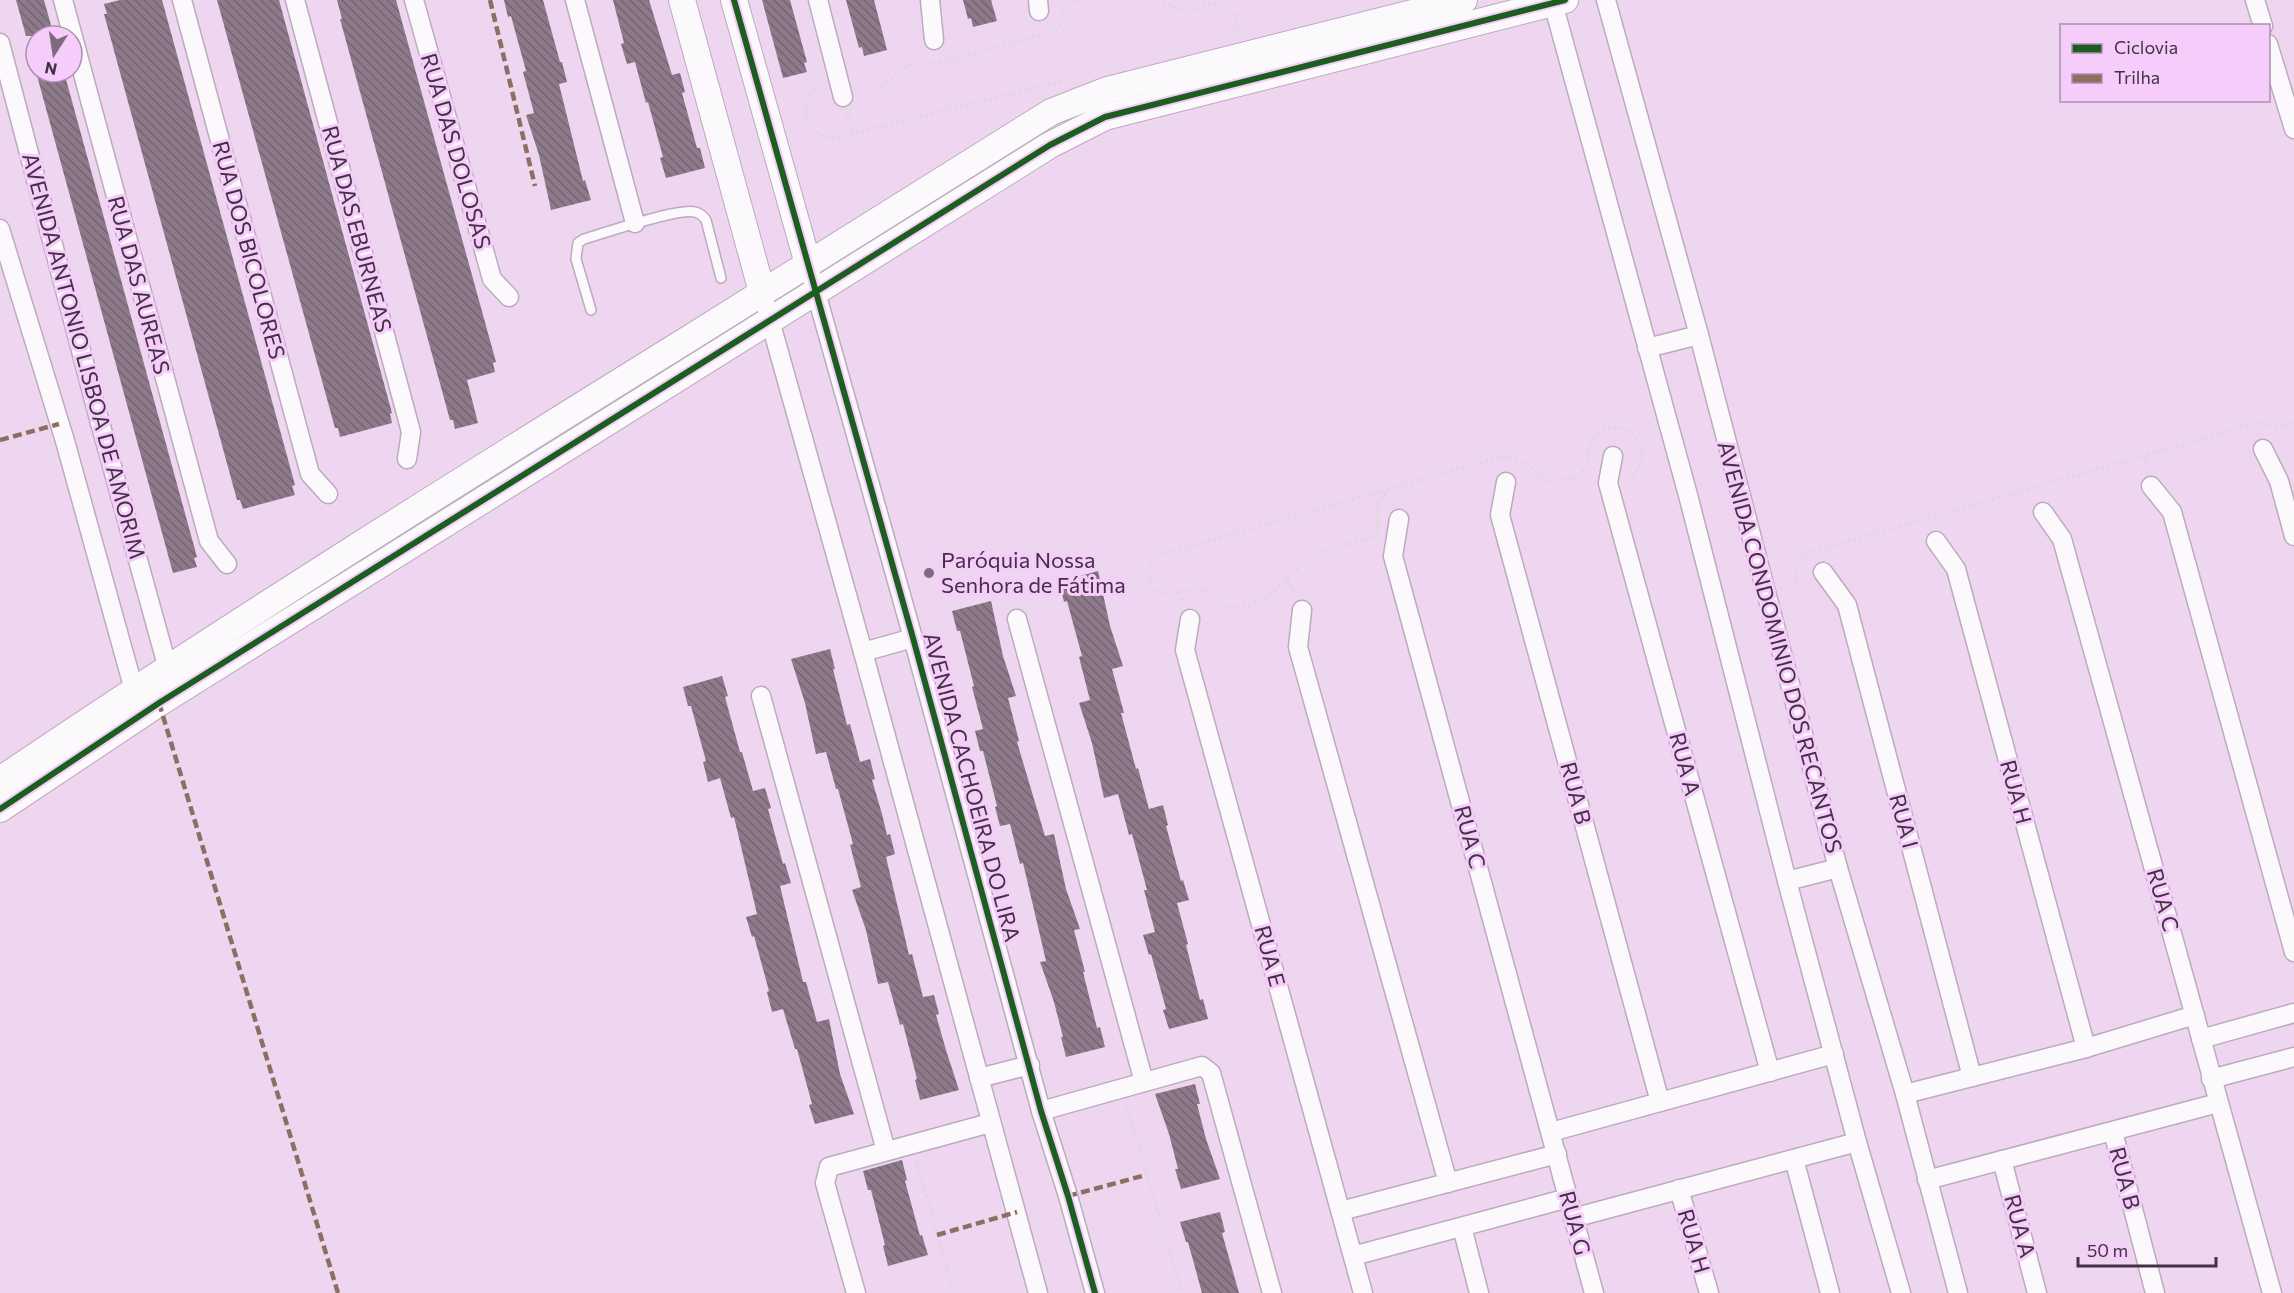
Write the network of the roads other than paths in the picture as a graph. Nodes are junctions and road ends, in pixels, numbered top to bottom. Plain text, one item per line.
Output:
1 (63, 0) edge
2 (182, 0) edge
3 (295, 0) edge
4 (414, 0) edge
5 (575, 0) edge
6 (682, 0) edge
7 (734, 0) edge
8 (818, 0) edge
9 (930, 0) edge
10 (1464, 0) edge
11 (1606, 0) edge
12 (2255, 0) edge
13 (1557, 1) edge
14 (2262, 24) edge
15 (934, 40) dead end
16 (0, 43) edge
17 (2270, 51) edge
18 (843, 97) dead end
19 (2294, 129) edge
20 (635, 223) junction
21 (0, 229) edge
22 (808, 264) junction
23 (721, 278) dead end
24 (815, 291) junction
25 (762, 292) junction
26 (509, 297) dead end
27 (591, 310) dead end
28 (771, 319) junction
29 (1699, 334) junction
30 (1647, 348) junction
31 (2263, 449) dead end
32 (1613, 456) dead end
33 (407, 459) dead end
34 (1506, 483) dead end
35 (2151, 486) dead end
36 (328, 494) dead end
37 (2043, 512) dead end
38 (1399, 519) dead end
39 (2294, 536) edge
40 (1936, 541) dead end
41 (227, 564) dead end
42 (1823, 572) dead end
43 (1302, 610) dead end
44 (1190, 618) dead end
45 (1017, 619) dead end
46 (912, 638) junction
47 (863, 652) junction
48 (168, 669) junction
49 (134, 690) junction
50 (761, 696) dead end
51 (0, 780) edge
52 (0, 809) edge
53 (1838, 868) junction
54 (1787, 881) junction
55 (2294, 952) edge
56 (2294, 1013) edge
57 (2195, 1016) junction
58 (2201, 1039) junction
59 (2086, 1048) junction
60 (1834, 1054) junction
61 (2294, 1057) edge
62 (1030, 1065) junction
63 (1770, 1071) junction
64 (1972, 1077) junction
65 (980, 1078) junction
66 (2211, 1079) junction
67 (1144, 1082) junction
68 (1905, 1094) junction
69 (1660, 1102) junction
70 (2218, 1103) junction
71 (1041, 1111) junction
72 (990, 1123) junction
73 (1551, 1132) junction
74 (2113, 1132) junction
75 (1857, 1142) junction
76 (886, 1151) junction
77 (1557, 1154) junction
78 (1794, 1159) junction
79 (2002, 1160) junction
80 (1927, 1180) junction
81 (1448, 1183) junction
82 (1679, 1189) junction
83 (1568, 1198) junction
84 (1341, 1211) junction
85 (1573, 1218) junction
86 (1462, 1227) junction
87 (1353, 1256) junction
88 (856, 1293) edge
89 (1038, 1293) edge
90 (1095, 1293) edge
91 (1272, 1293) edge
92 (1363, 1293) edge
93 (1479, 1293) edge
94 (1594, 1293) edge
95 (1708, 1293) edge
96 (1830, 1293) edge
97 (1901, 1293) edge
98 (1958, 1293) edge
99 (2037, 1293) edge
100 (2155, 1293) edge
101 (2272, 1293) edge

1 - 41 street, RUA DAS AUREAS
2 - 36 street, RUA DOS BICOLORES
3 - 33 street, RUA DAS EBURNEAS
4 - 26 street, RUA DAS DOLOSAS
5 - 20 street
6 - 25 street
7 - 22 street
8 - 18 street
9 - 15 street
10 - 22 street
11 - 29 street, AVENIDA CONDOMINIO DOS RECANTOS
12 - 14 street
13 - 24 street
13 - 30 street
16 - 48 street, AVENIDA ANTONIO LISBOA DE AMORIM
17 - 19 street
20 - 23 lane
20 - 27 lane
21 - 49 street, AVENIDA ANTONIO LISBOA DE AMORIM
22 - 24 street, AVENIDA CACHOEIRA DO LIRA
22 - 25 street
24 - 28 street
24 - 46 street, AVENIDA CACHOEIRA DO LIRA
25 - 28 street
25 - 48 street
28 - 47 street
28 - 52 street
29 - 30 street
29 - 53 street, AVENIDA CONDOMINIO DOS RECANTOS
30 - 54 street
31 - 39 street
32 - 63 street, RUA A
34 - 69 street, RUA B
35 - 55 street
37 - 57 street, RUA C
38 - 73 street, RUA C
40 - 59 street, RUA H
42 - 64 street, RUA I
43 - 81 street
44 - 84 street, RUA E
45 - 67 street
46 - 47 street
46 - 62 street, AVENIDA CACHOEIRA DO LIRA
47 - 65 street
48 - 49 street
49 - 51 street
50 - 76 street
53 - 54 street
53 - 68 street, AVENIDA CONDOMINIO DOS RECANTOS
54 - 60 street
56 - 58 street
57 - 58 street, RUA C
57 - 59 street
58 - 66 street, RUA C
59 - 64 street
60 - 63 street
60 - 75 street
61 - 66 street
62 - 65 street
62 - 71 street, AVENIDA CACHOEIRA DO LIRA
63 - 69 street
64 - 68 street
65 - 72 street
66 - 70 street, RUA C
67 - 71 street
67 - 91 street
68 - 80 street, AVENIDA CONDOMINIO DOS RECANTOS
69 - 73 street
70 - 74 street
70 - 101 street, RUA C
71 - 90 street, AVENIDA CACHOEIRA DO LIRA
72 - 76 street
72 - 89 street
73 - 77 street, RUA C
74 - 79 street
74 - 100 street, RUA B
75 - 78 street
75 - 97 street
76 - 88 street
77 - 81 street
77 - 83 street, RUA G
78 - 82 street
78 - 96 street
79 - 80 street
79 - 99 street, RUA A
80 - 98 street, AVENIDA CONDOMINIO DOS RECANTOS
81 - 84 street
82 - 85 street
82 - 95 street, RUA H
83 - 85 street, RUA G
83 - 86 street
84 - 87 street, RUA E
85 - 94 street, RUA G
86 - 87 street
86 - 93 street
87 - 92 street, RUA E

